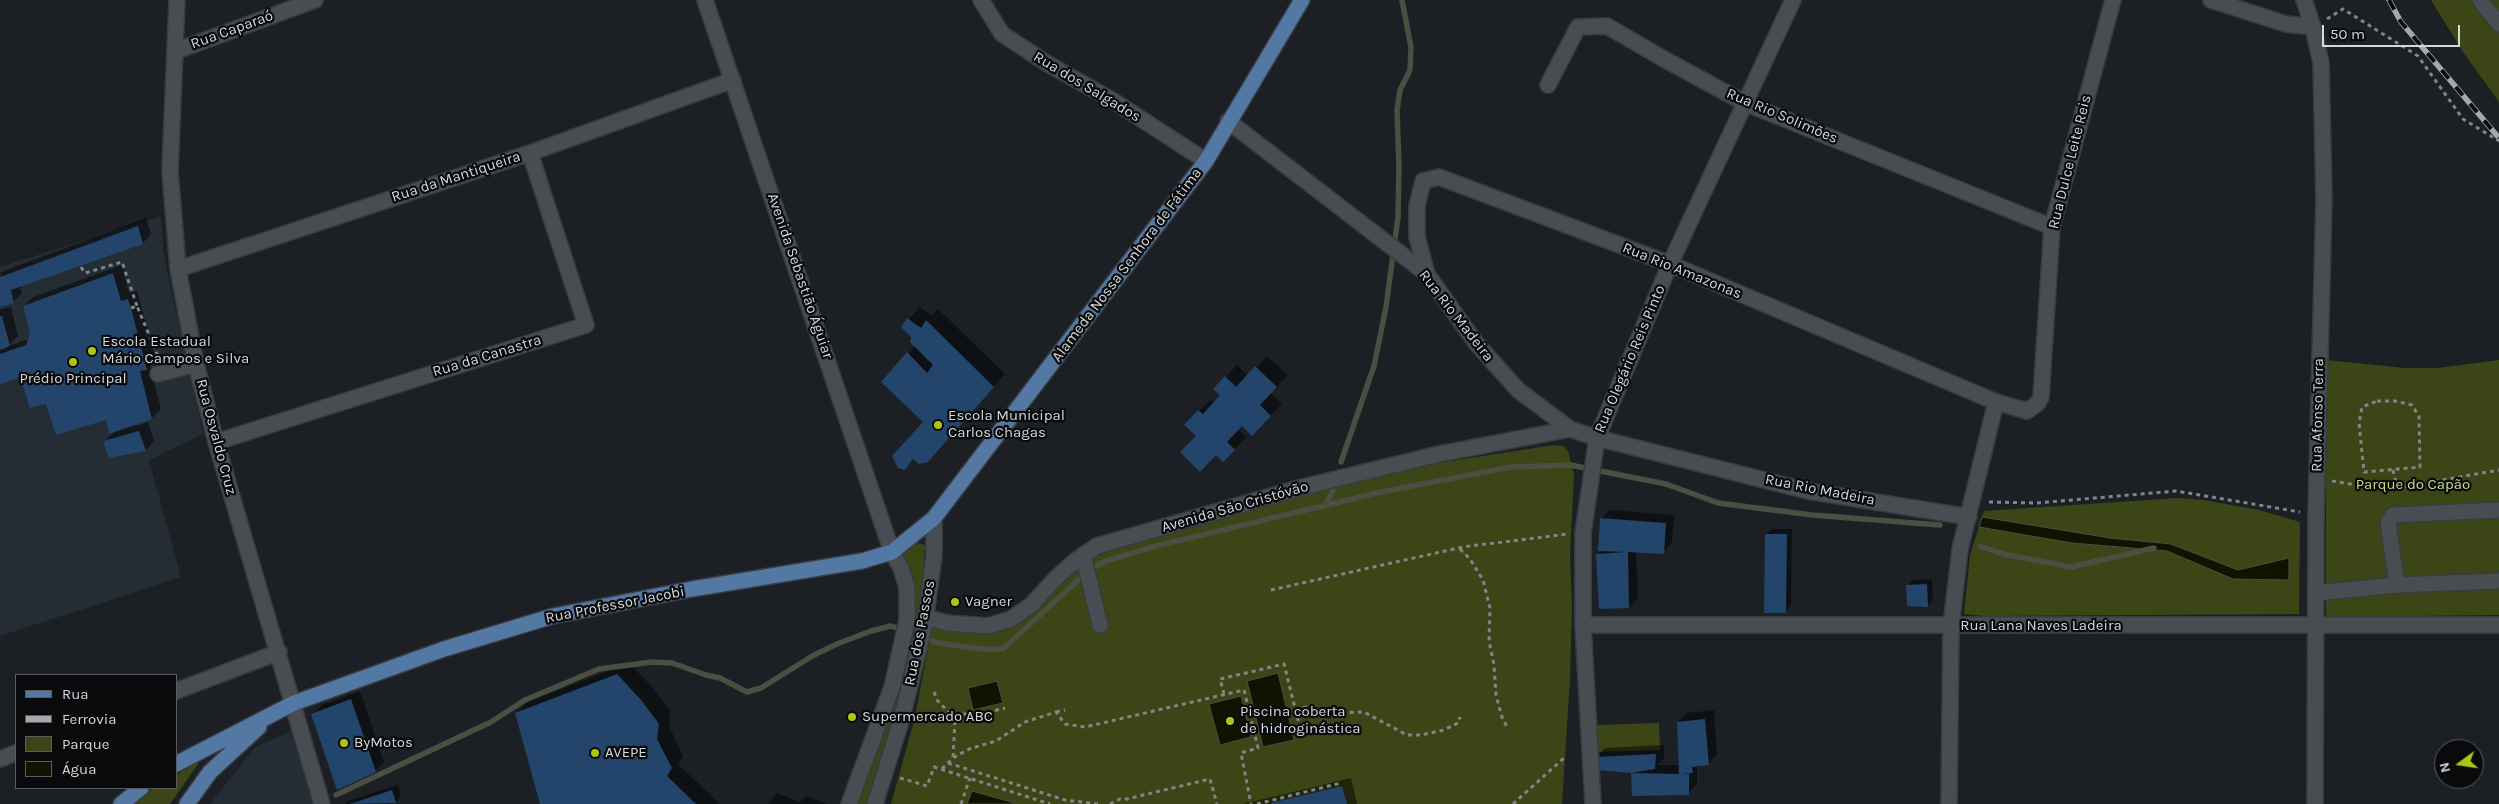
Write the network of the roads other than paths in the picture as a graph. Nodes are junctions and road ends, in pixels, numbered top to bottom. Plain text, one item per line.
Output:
1 (176, 0) edge
2 (315, 0) edge
3 (705, 0) edge
4 (981, 0) edge
5 (1302, 0) edge
6 (1792, 0) edge
7 (2113, 0) edge
8 (2210, 0) edge
9 (2304, 0) edge
10 (2480, 0) edge
11 (2499, 24) edge
12 (2313, 27) junction
13 (176, 50) junction
14 (733, 80) junction
15 (1548, 85) dead end
16 (1745, 103) junction
17 (1228, 121) junction
18 (530, 153) junction
19 (1206, 161) junction
20 (2052, 227) junction
21 (1670, 264) junction
22 (178, 269) junction
23 (1427, 274) junction
24 (191, 365) junction
25 (158, 374) dead end
26 (1996, 402) junction
27 (2027, 411) joint
28 (1570, 429) junction
29 (1597, 438) junction
30 (216, 442) junction
31 (2499, 510) edge
32 (1970, 517) junction
33 (934, 518) junction
34 (892, 552) junction
35 (1083, 555) junction
36 (2499, 581) edge
37 (2397, 585) junction
38 (2316, 593) junction
39 (925, 622) junction
40 (1100, 625) dead end
41 (1582, 625) junction
42 (2499, 625) edge
43 (1951, 626) junction
44 (2316, 626) junction
45 (278, 652) junction
46 (178, 690) edge
47 (294, 703) junction
48 (277, 712) junction
49 (15, 753) edge
50 (0, 759) edge
51 (178, 763) edge
52 (140, 789) edge
53 (121, 804) edge
54 (187, 804) edge
55 (322, 804) edge
56 (849, 804) edge
57 (875, 804) edge
58 (1593, 804) edge
59 (1948, 804) edge
60 (2315, 804) edge

1 - 13 street, Rua Osvaldo Cruz
2 - 13 street, Rua Caparaó
3 - 14 street, Avenida Sebastião Águiar
4 - 19 street, Rua dos Salgados
5 - 17 main road, Alameda Nossa Senhora de Fátima
6 - 16 street, Rua Olegário Reis Pinto
7 - 20 street, Rua Dulce Leite Reis
8 - 12 street
9 - 12 street, Rua Afonso Terra
10 - 11 street
12 - 38 street, Rua Afonso Terra
13 - 22 street, Rua Osvaldo Cruz
14 - 18 street, Rua da Mantiqueira
14 - 34 street, Avenida Sebastião Águiar
15 - 16 street, Rua Rio Solimões
16 - 20 street, Rua Rio Solimões
16 - 21 street, Rua Olegário Reis Pinto
17 - 19 main road, Alameda Nossa Senhora de Fátima
17 - 23 street, Rua Rio Madeira
18 - 22 street, Rua da Mantiqueira
18 - 30 street, Rua da Canastra
19 - 33 main road, Alameda Nossa Senhora de Fátima
20 - 27 street, Rua Dulce Leite Reis
21 - 23 street, Rua Rio Amazonas
21 - 26 street, Rua Rio Amazonas
21 - 29 street, Rua Olegário Reis Pinto
22 - 24 street, Rua Osvaldo Cruz
23 - 28 street, Rua Rio Madeira
24 - 25 street
24 - 30 street, Rua Osvaldo Cruz
26 - 27 street, Rua Rio Amazonas
26 - 32 street
28 - 29 street, Rua Rio Madeira
28 - 35 street, Avenida São Cristóvão
29 - 32 street, Rua Rio Madeira
29 - 41 street, Rua Olegário Reis Pinto
30 - 45 street, Rua Osvaldo Cruz
31 - 37 street
32 - 43 street
33 - 34 main road, Rua Professor Jacobi
33 - 39 street, Rua dos Passos
34 - 47 main road, Rua Professor Jacobi
34 - 56 street, Rua dos Passos
35 - 39 street, Avenida São Cristóvão
35 - 40 street
36 - 37 street
37 - 38 street
38 - 44 street, Rua Afonso Terra
39 - 57 street, Rua dos Passos
41 - 43 street, Rua Lana Naves Ladeira
41 - 58 street, Rua Olegário Reis Pinto
42 - 44 street, Rua Lana Naves Ladeira
43 - 44 street, Rua Lana Naves Ladeira
43 - 59 street
44 - 60 street, Rua Afonso Terra
45 - 46 street
45 - 47 street, Rua Osvaldo Cruz
47 - 48 main road, Rua Professor Jacobi
47 - 55 street, Rua Osvaldo Cruz
48 - 51 main road
48 - 54 main road
49 - 50 street
52 - 53 main road

